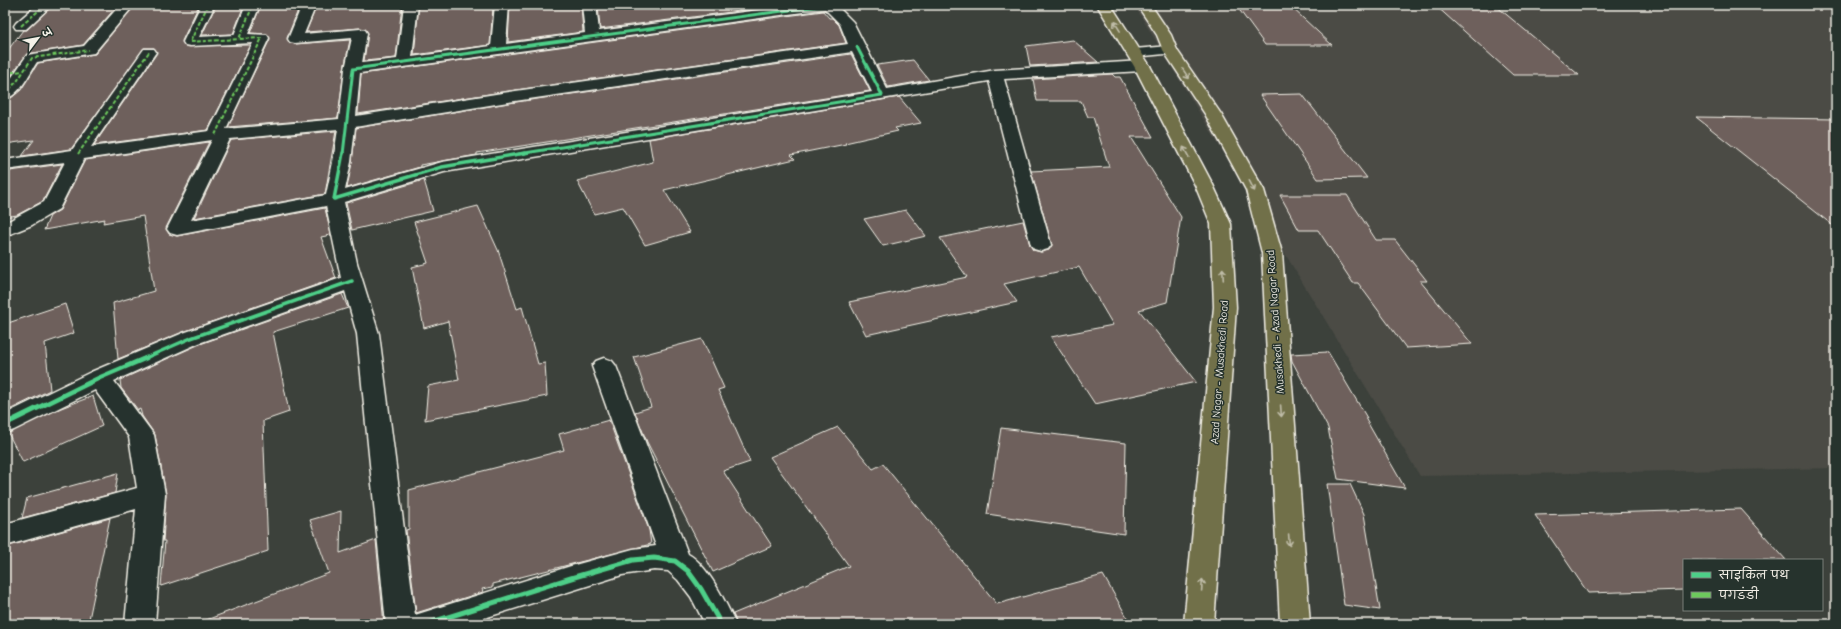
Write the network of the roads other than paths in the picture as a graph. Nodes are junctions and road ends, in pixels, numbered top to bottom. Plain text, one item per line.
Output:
1 (45, 5) edge
2 (127, 5) edge
3 (208, 5) edge
4 (253, 5) edge
5 (309, 5) edge
6 (411, 5) edge
7 (502, 5) edge
8 (589, 5) edge
9 (827, 5) edge
10 (1104, 5) edge
11 (1144, 5) edge
12 (21, 26) dead end
13 (593, 37) junction
14 (239, 39) junction
15 (857, 47) junction
16 (498, 49) junction
17 (1170, 50) junction
18 (149, 52) dead end
19 (1138, 60) junction
20 (404, 62) junction
21 (353, 69) junction
22 (23, 71) junction
23 (5, 73) edge
24 (995, 75) junction
25 (5, 94) edge
26 (882, 95) junction
27 (346, 123) junction
28 (215, 135) junction
29 (78, 154) junction
30 (5, 165) edge
31 (334, 199) junction
32 (5, 230) edge
33 (1041, 245) dead end
34 (352, 281) junction
35 (604, 366) dead end
36 (99, 378) junction
37 (5, 424) edge
38 (151, 494) junction
39 (5, 535) edge
40 (676, 561) junction
41 (140, 624) edge
42 (401, 624) edge
43 (426, 624) edge
44 (721, 624) edge
45 (1200, 624) edge
46 (1295, 624) edge

1 - 12 street
2 - 22 street
3 - 14 street
4 - 14 street
5 - 21 street
6 - 20 street
7 - 16 street
8 - 13 street
9 - 13 street
9 - 15 street
19 -> 10 main road, Azad Nagar - Musakhedi Road
11 - 17 main road, Musakhedi - Azad Nagar Road
13 - 16 street
14 - 28 street
15 - 26 street
15 - 27 street
16 - 20 street
17 - 19 street
17 -> 46 main road, Musakhedi - Azad Nagar Road
18 - 29 street
19 - 24 street
45 -> 19 main road, Azad Nagar - Musakhedi Road
20 - 21 street
21 - 27 street
22 - 23 street
22 - 25 street
24 - 26 street
24 - 33 street
26 - 31 street
27 - 28 street
27 - 31 street
28 - 29 street
28 - 31 street
29 - 30 street
29 - 32 street
31 - 34 street
34 - 36 street
34 - 42 street
35 - 40 street
36 - 37 street
36 - 38 street
38 - 39 street
38 - 41 street
40 - 43 street
40 - 44 street

